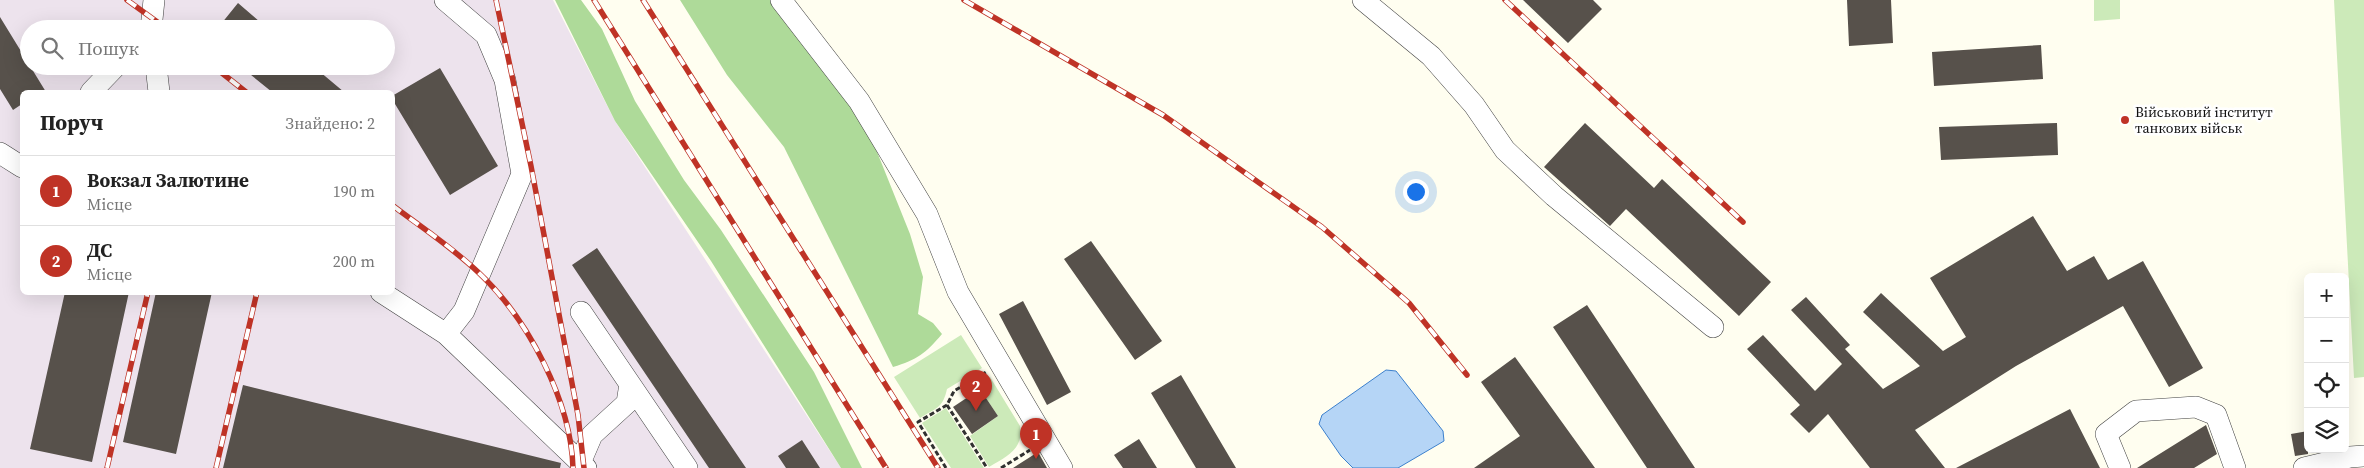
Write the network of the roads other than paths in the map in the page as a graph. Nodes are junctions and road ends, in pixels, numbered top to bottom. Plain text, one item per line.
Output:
1 (154, 0) edge
2 (445, 0) edge
3 (781, 0) edge
4 (1363, 0) edge
5 (153, 20) edge
6 (107, 75) edge
7 (157, 75) edge
8 (93, 90) edge
9 (159, 90) edge
10 (0, 153) edge
11 (20, 166) edge
12 (386, 295) edge
13 (581, 312) dead end
14 (1713, 327) dead end
15 (446, 334) junction
16 (630, 384) junction
17 (2364, 456) edge
18 (583, 465) edge
19 (687, 468) edge
20 (1062, 468) edge
21 (2120, 468) edge
22 (2235, 468) edge
23 (2304, 468) edge

1 - 5 street
2 - 15 street
3 - 20 street
4 - 14 street
6 - 8 street
7 - 9 street
10 - 11 street
12 - 15 street
13 - 16 street
15 - 18 street
16 - 18 street
16 - 19 street
17 - 23 street
21 - 22 street

